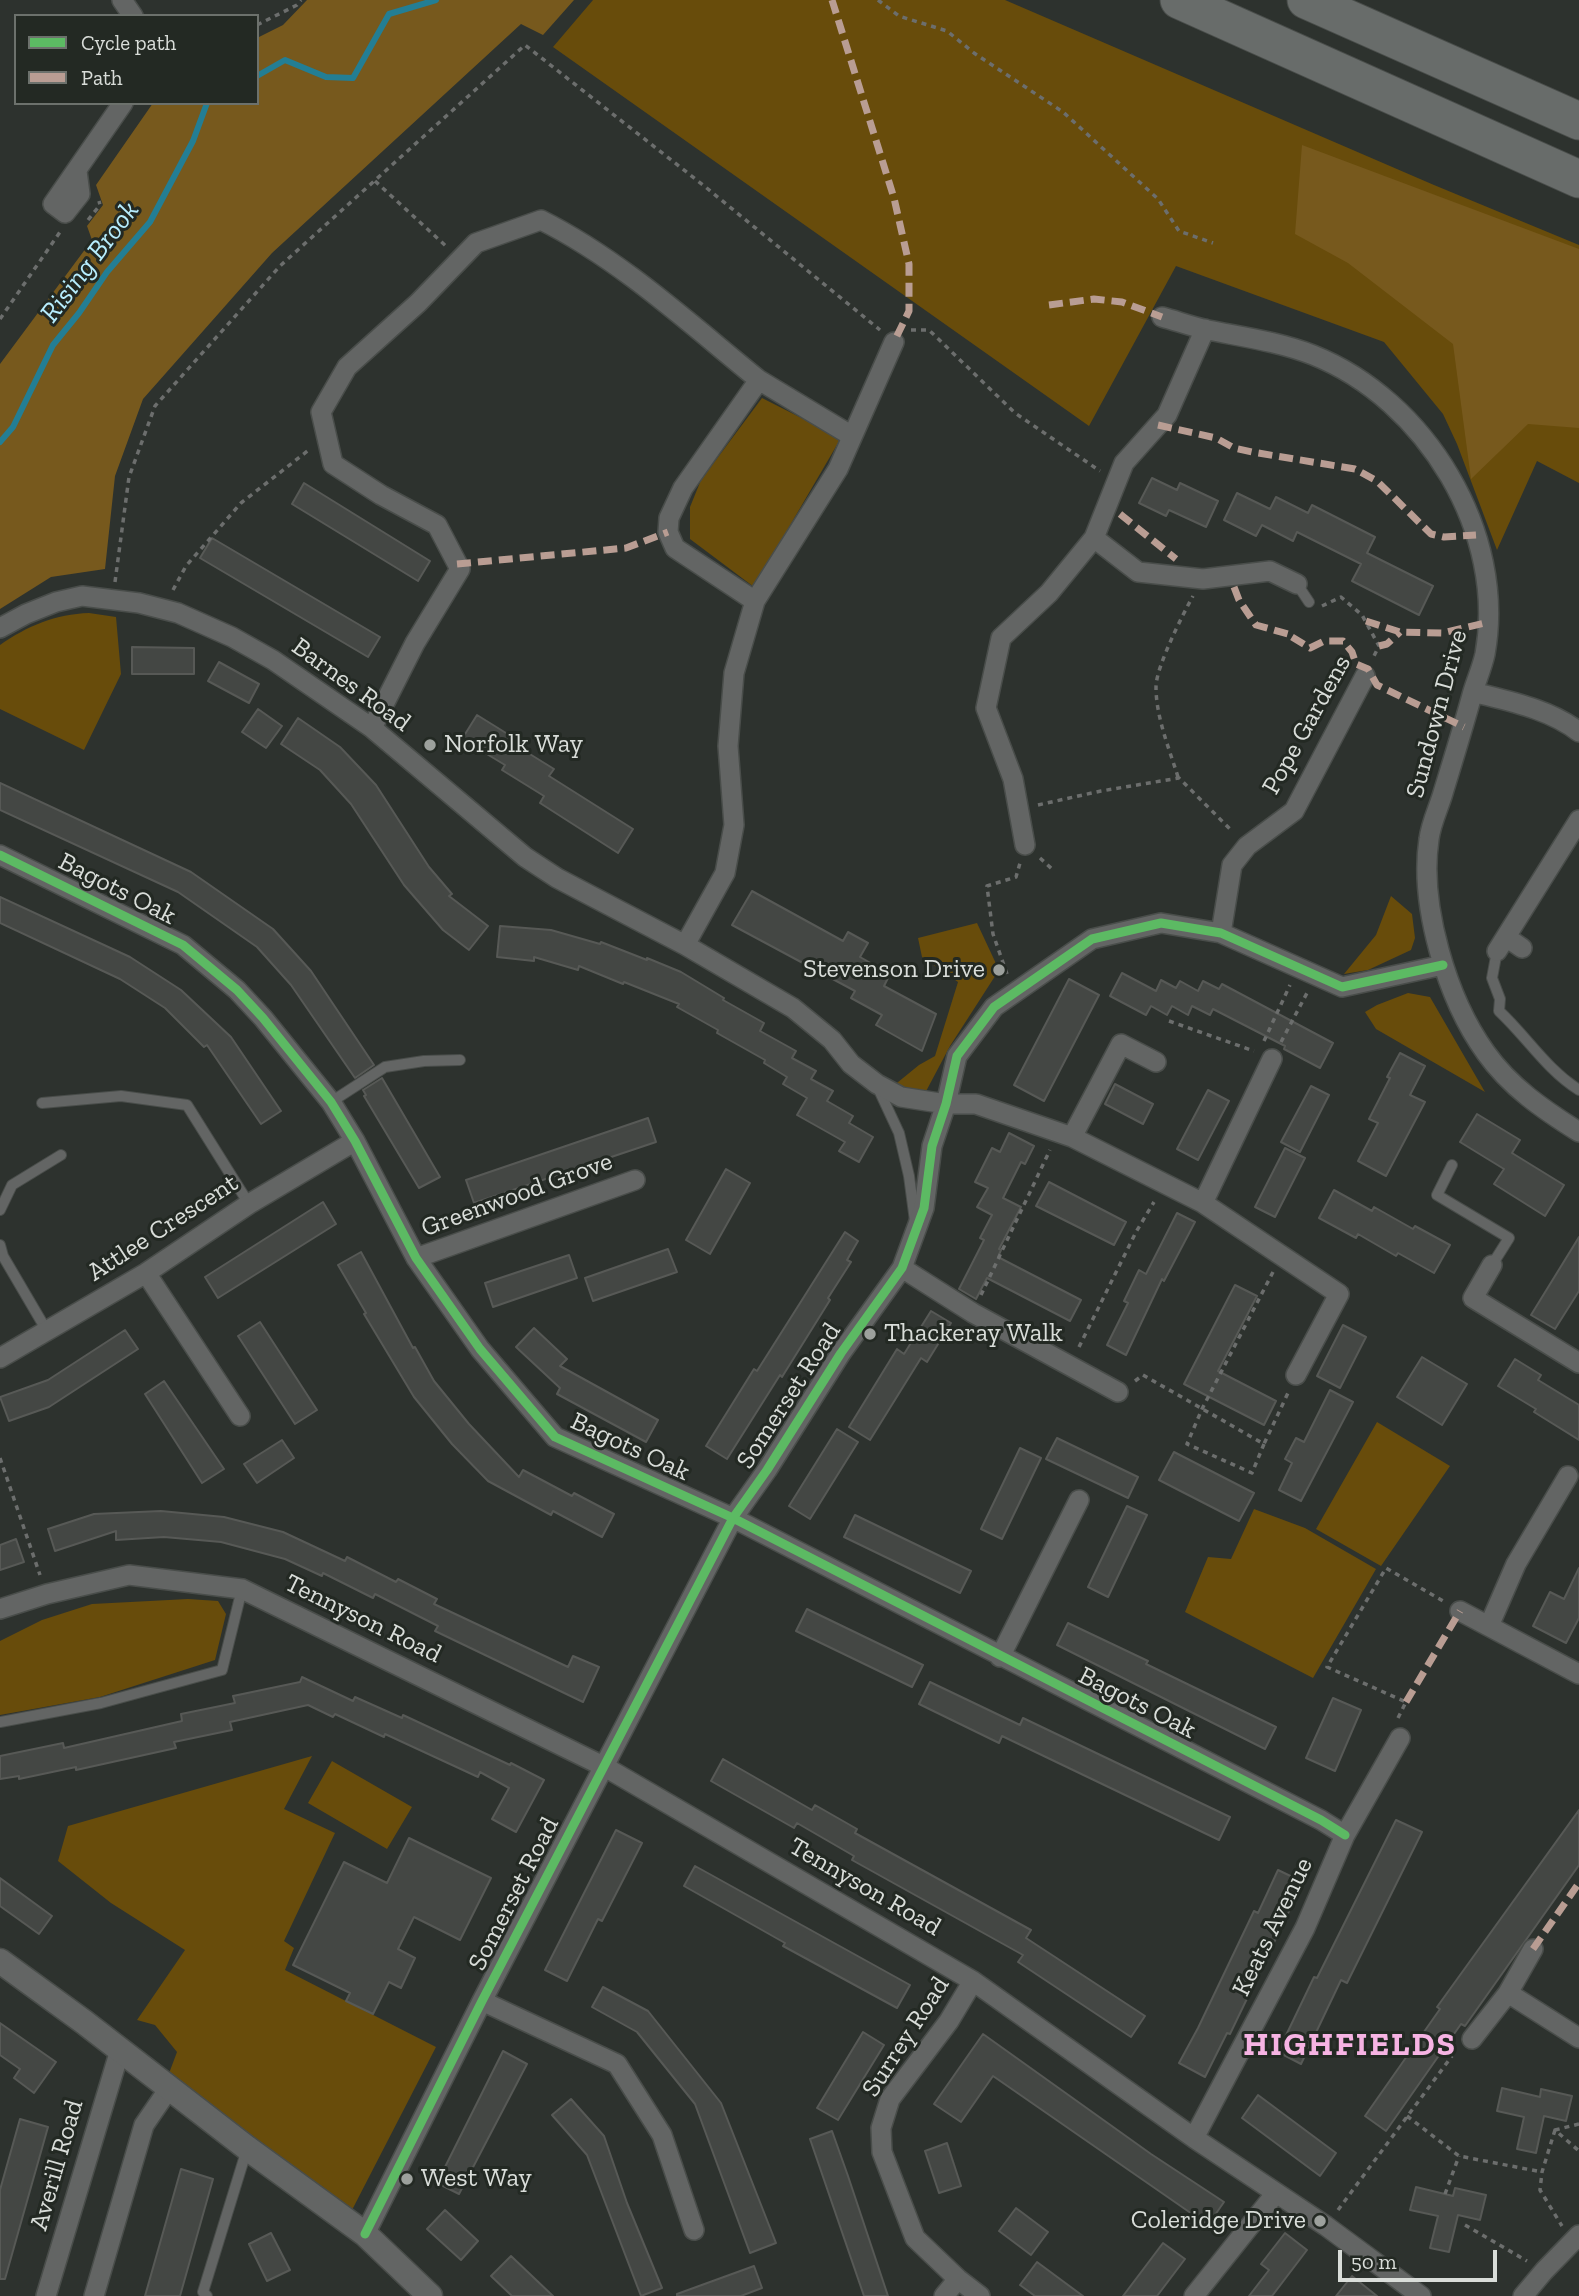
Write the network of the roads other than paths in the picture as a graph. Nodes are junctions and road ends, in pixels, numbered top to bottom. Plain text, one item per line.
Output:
1 (1179, 0) edge
2 (1306, 0) edge
3 (122, 105) edge
4 (1579, 121) edge
5 (78, 172) dead end
6 (1579, 179) edge
7 (1162, 317) dead end
8 (1205, 329) junction
9 (894, 342) road end
10 (759, 380) junction
11 (852, 436) junction
12 (1094, 538) junction
13 (1297, 584) joint
14 (755, 601) junction
15 (1309, 602) dead end
16 (0, 628) edge
17 (1365, 676) road end
18 (1473, 692) junction
19 (372, 729) junction
20 (1579, 732) edge
21 (1579, 820) edge
22 (1573, 843) edge
23 (1025, 845) road end
24 (0, 855) edge
25 (1221, 933) junction
26 (1501, 944) junction
27 (685, 945) junction
28 (1522, 948) dead end
29 (1443, 965) junction
30 (1272, 1059) road end
31 (460, 1060) dead end
32 (1156, 1062) dead end
33 (877, 1084) junction
34 (1579, 1090) edge
35 (331, 1102) junction
36 (42, 1103) dead end
37 (946, 1104) junction
38 (1579, 1132) edge
39 (1065, 1134) junction
40 (355, 1141) junction
41 (61, 1156) dead end
42 (1452, 1165) dead end
43 (635, 1181) dead end
44 (1203, 1203) junction
45 (248, 1204) junction
46 (0, 1210) edge
47 (916, 1231) junction
48 (0, 1245) edge
49 (416, 1258) junction
50 (1492, 1265) joint
51 (902, 1268) junction
52 (146, 1273) junction
53 (47, 1331) junction
54 (0, 1358) edge
55 (1579, 1363) edge
56 (1296, 1375) road end
57 (1118, 1392) road end
58 (240, 1416) dead end
59 (1568, 1476) dead end
60 (1079, 1500) dead end
61 (733, 1518) junction
62 (242, 1589) junction
63 (0, 1609) edge
64 (1460, 1611) road end
65 (1489, 1626) junction
66 (1000, 1657) junction
67 (1579, 1674) edge
68 (0, 1722) edge
69 (1400, 1738) road end
70 (605, 1767) junction
71 (1345, 1835) junction
72 (1533, 1949) dead end
73 (0, 1961) edge
74 (974, 1981) junction
75 (1508, 1993) junction
76 (482, 2001) junction
77 (1579, 2038) edge
78 (1472, 2039) dead end
79 (120, 2050) junction
80 (170, 2087) junction
81 (1194, 2138) junction
82 (247, 2148) junction
83 (1276, 2193) junction
84 (694, 2230) dead end
85 (365, 2234) junction
86 (1575, 2239) edge
87 (958, 2279) junction
88 (46, 2296) edge
89 (94, 2296) edge
90 (207, 2296) edge
91 (430, 2296) edge
92 (944, 2296) edge
93 (980, 2296) edge
94 (1194, 2296) edge
95 (1421, 2296) edge
96 (1523, 2296) edge

1 - 6 highway
2 - 4 highway
3 - 5 street
7 - 8 street, Sundown Drive
8 - 12 street
8 - 18 street, Sundown Drive
9 - 11 street
10 - 11 street
10 - 14 street
10 - 19 street
11 - 14 street
12 - 13 street
12 - 23 street
13 - 15 lane
14 - 27 street
16 - 19 street, Barnes Road
17 - 25 street, Pope Gardens
18 - 20 street
18 - 29 street, Sundown Drive
19 - 27 street, Barnes Road
21 - 22 street
22 - 26 street
24 - 35 street, Bagots Oak
25 - 29 street, Somerset Road
25 - 37 street, Somerset Road
26 - 28 street
26 - 34 lane
27 - 33 street, Barnes Road
29 - 38 street, Sundown Drive
30 - 44 street
31 - 35 lane
32 - 39 street
33 - 37 street, Barnes Road
33 - 47 lane, Barnes Road
35 - 40 street, Bagots Oak
36 - 45 lane
37 - 39 street
37 - 47 street, Somerset Road
39 - 44 street
40 - 45 street, Attlee Crescent
40 - 49 street, Bagots Oak
41 - 46 lane
42 - 50 lane
43 - 49 street, Greenwood Grove
44 - 56 street
45 - 52 street, Attlee Crescent
47 - 51 street, Somerset Road
48 - 53 lane
49 - 61 street, Bagots Oak
50 - 55 street
51 - 57 street
51 - 61 street, Somerset Road
52 - 53 street, Attlee Crescent
52 - 58 street
53 - 54 street, Attlee Crescent
59 - 65 street
60 - 66 street
61 - 66 street, Bagots Oak
61 - 70 street, Somerset Road
62 - 63 street, Tennyson Road
62 - 68 lane, Tennyson Road
62 - 70 street, Tennyson Road
64 - 65 street
65 - 67 street
66 - 71 street, Bagots Oak
69 - 71 street, Keats Avenue
70 - 74 street, Tennyson Road
70 - 76 street, Somerset Road
71 - 81 street, Keats Avenue
72 - 75 street
73 - 79 street
74 - 81 street, Tennyson Road
74 - 87 street, Surrey Road
75 - 77 street
75 - 78 street
76 - 84 street
76 - 85 street, Somerset Road
79 - 80 street
79 - 88 street, Averill Road
80 - 82 street
80 - 89 street
81 - 83 street, Tennyson Road
82 - 85 street
82 - 90 lane
83 - 94 street
83 - 95 street, Tennyson Road
85 - 91 street
86 - 96 street
87 - 92 street
87 - 93 street, Surrey Road

